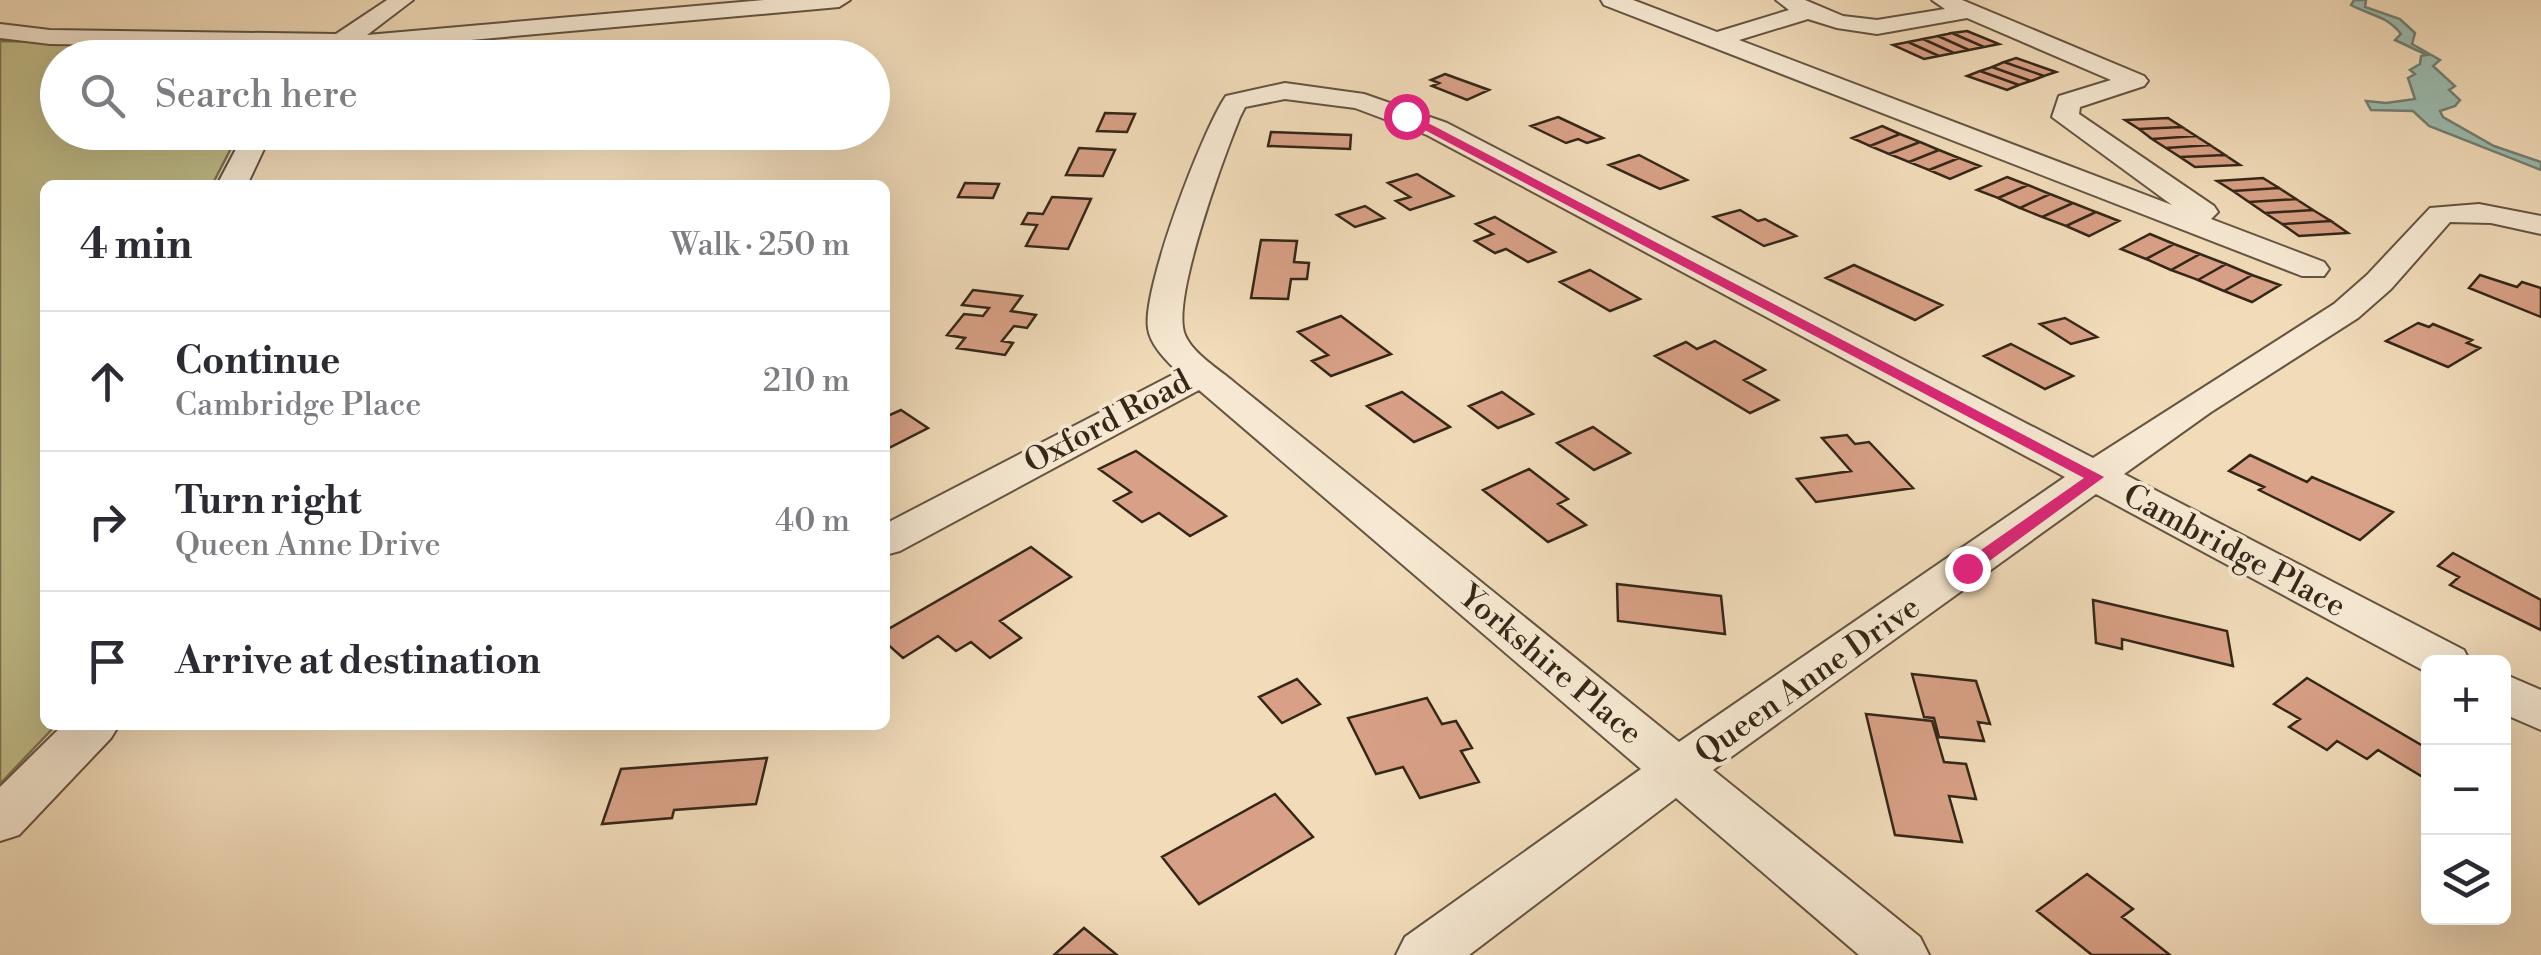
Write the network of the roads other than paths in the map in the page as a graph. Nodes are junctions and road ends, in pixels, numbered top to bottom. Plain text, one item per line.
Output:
1 (402, 0) edge
2 (747, 0) edge
3 (839, 0) edge
4 (1612, 0) edge
5 (1942, 0) edge
6 (1797, 6) edge
7 (1970, 11) junction
8 (0, 18) edge
9 (0, 31) edge
10 (194, 40) edge
11 (298, 40) edge
12 (343, 40) edge
13 (357, 40) edge
14 (423, 40) edge
15 (1716, 40) junction
16 (1325, 95) joint
17 (2084, 130) junction
18 (250, 150) edge
19 (2035, 162) junction
20 (235, 180) edge
21 (2541, 225) edge
22 (2216, 232) junction
23 (2313, 269) dead end
24 (1202, 374) junction
25 (2096, 477) junction
26 (890, 538) edge
27 (2435, 655) edge
28 (2511, 696) edge
29 (2541, 712) edge
30 (89, 730) edge
31 (1676, 770) junction
32 (0, 820) edge
33 (1425, 955) edge
34 (1900, 955) edge

1 - 12 street
2 - 13 street
3 - 14 street
4 - 15 street
5 - 7 street
6 - 7 street
6 - 15 street
7 - 17 street
8 - 11 street
9 - 10 street
15 - 19 street
16 - 24 street, Oxford Road
16 - 25 street, Cambridge Place
17 - 19 street
17 - 22 street
18 - 20 street
19 - 22 street
21 - 25 street, Queen Anne Drive
22 - 23 street
24 - 26 street, Oxford Road
24 - 31 street, Yorkshire Place
25 - 27 street, Cambridge Place
25 - 31 street, Queen Anne Drive
28 - 29 street
30 - 32 street
31 - 33 street, Queen Anne Drive
31 - 34 street, Yorkshire Place

